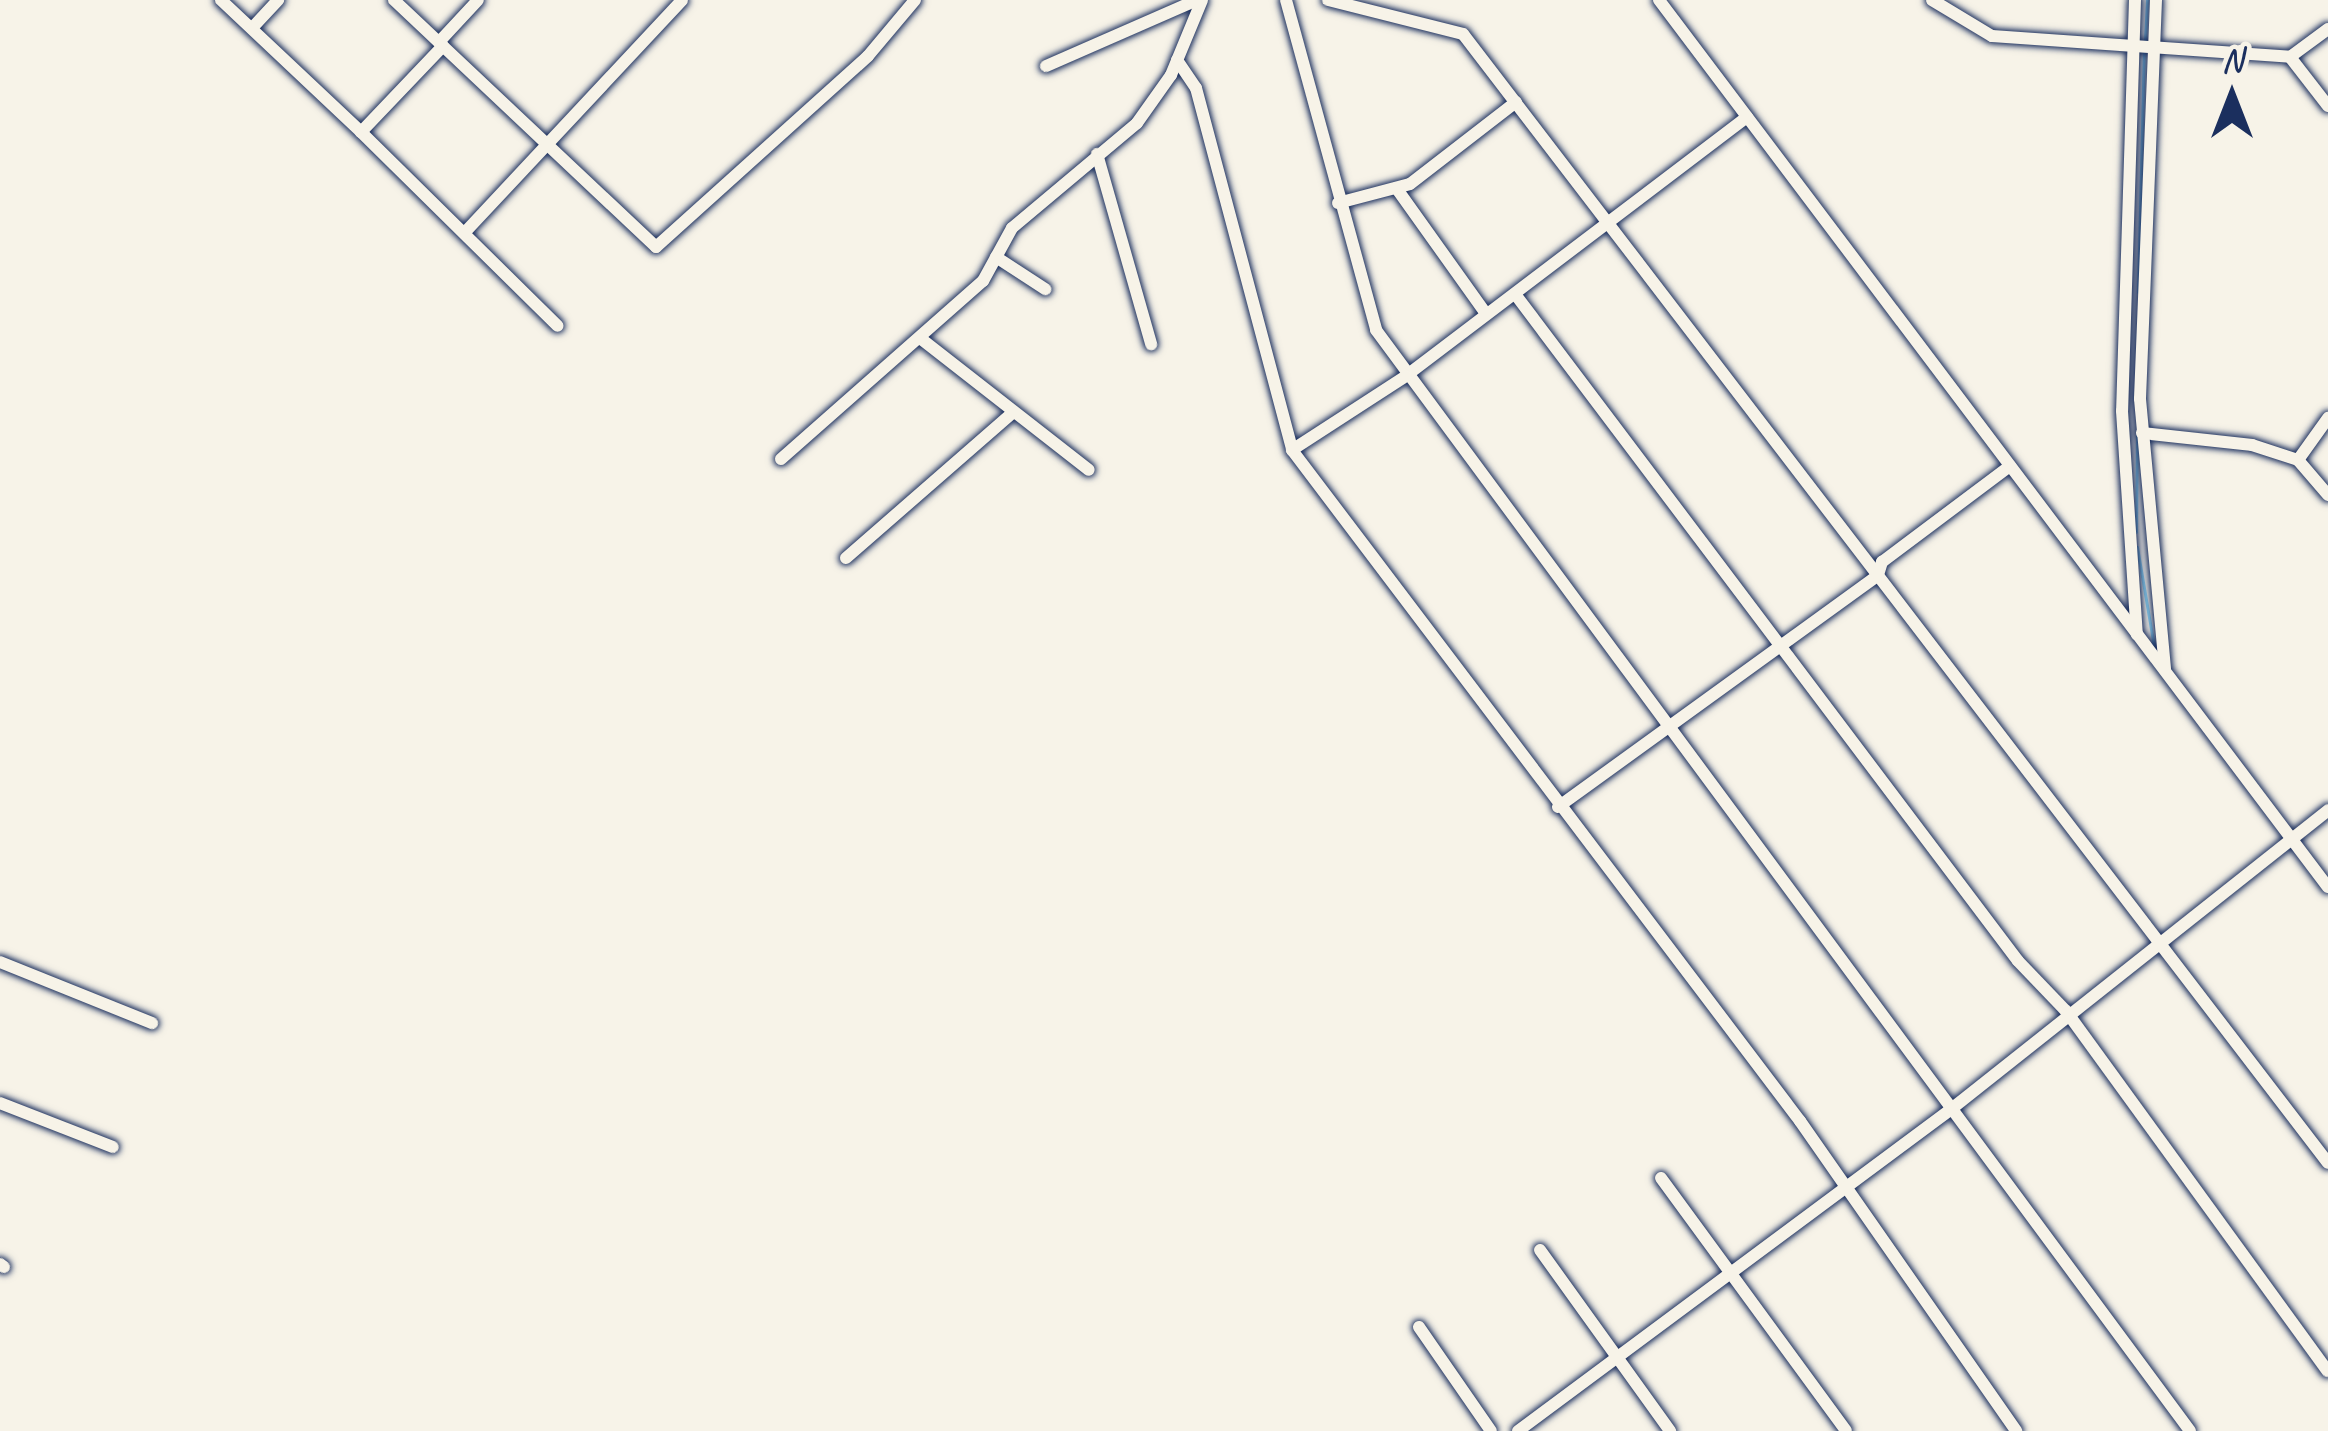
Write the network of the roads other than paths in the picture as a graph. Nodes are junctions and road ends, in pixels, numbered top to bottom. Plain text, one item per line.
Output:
1 (221, 0) edge
2 (278, 0) edge
3 (394, 0) edge
4 (478, 0) edge
5 (682, 0) edge
6 (915, 0) edge
7 (1200, 0) edge
8 (1286, 0) edge
9 (1328, 0) edge
10 (1659, 0) edge
11 (1932, 0) edge
12 (2135, 0) edge
13 (2156, 0) edge
14 (253, 27) junction
15 (2328, 28) edge
16 (441, 44) junction
17 (2134, 44) junction
18 (2151, 45) junction
19 (2290, 57) junction
20 (1177, 60) junction
21 (1046, 66) dead end
22 (1516, 102) junction
23 (2328, 106) edge
24 (1747, 117) junction
25 (361, 132) junction
26 (547, 145) junction
27 (1097, 154) junction
28 (1397, 188) junction
29 (1338, 203) junction
30 (1607, 222) junction
31 (468, 229) junction
32 (996, 256) junction
33 (1046, 290) dead end
34 (1515, 294) junction
35 (1486, 314) junction
36 (558, 326) dead end
37 (920, 338) junction
38 (1151, 344) dead end
39 (1406, 376) junction
40 (1010, 415) junction
41 (2328, 418) edge
42 (2141, 433) junction
43 (1292, 450) junction
44 (781, 459) dead end
45 (2298, 460) junction
46 (2010, 466) junction
47 (1090, 470) dead end
48 (2328, 495) edge
49 (846, 558) dead end
50 (1878, 575) junction
51 (2138, 635) junction
52 (1785, 644) junction
53 (2166, 673) junction
54 (1676, 727) junction
55 (1558, 807) junction
56 (2328, 810) edge
57 (2291, 838) junction
58 (2328, 886) edge
59 (2158, 940) junction
60 (0, 962) edge
61 (2066, 1011) junction
62 (152, 1023) dead end
63 (0, 1103) edge
64 (1952, 1103) junction
65 (113, 1147) dead end
66 (2328, 1163) edge
67 (1661, 1178) dead end
68 (1845, 1186) junction
69 (1540, 1250) dead end
70 (1731, 1275) junction
71 (1419, 1327) dead end
72 (1618, 1358) junction
73 (2328, 1371) edge
74 (1491, 1431) edge
75 (1518, 1431) edge
76 (1670, 1431) edge
77 (1846, 1431) edge
78 (2016, 1431) edge
79 (2190, 1431) edge

1 - 14 street
2 - 14 street
3 - 16 street
4 - 16 street
5 - 26 street
6 - 26 street
7 - 20 street
7 - 21 street
8 - 29 street
9 - 22 street
10 - 24 street
11 - 17 street
12 - 17 street
13 - 18 street
14 - 25 street
15 - 19 street
16 - 25 street
16 - 26 street
17 - 18 street
17 - 51 street
18 - 19 street
18 - 42 street
19 - 23 street
20 - 27 street
20 - 43 street
22 - 28 street
22 - 30 street
24 - 30 street
24 - 46 street
25 - 31 street
26 - 31 street
27 - 32 street
27 - 38 street
28 - 29 street
28 - 35 street
29 - 39 street
30 - 34 street
30 - 50 street
31 - 36 street
32 - 33 street
32 - 37 street
34 - 35 street
34 - 52 street
35 - 39 street
37 - 40 street
37 - 44 street
39 - 43 street
39 - 54 street
40 - 47 street
40 - 49 street
41 - 45 street
42 - 45 street
42 - 53 street
43 - 55 street
45 - 48 street
46 - 50 street
46 - 51 street
50 - 52 street
50 - 59 street
51 - 53 street
52 - 54 street
52 - 61 street
53 - 57 street
54 - 55 street
54 - 64 street
55 - 68 street
56 - 57 street
57 - 58 street
57 - 59 street
59 - 61 street
59 - 66 street
60 - 62 street
61 - 64 street
61 - 73 street
63 - 65 street
64 - 68 street
64 - 79 street
67 - 70 street
68 - 70 street
68 - 78 street
69 - 72 street
70 - 72 street
70 - 77 street
71 - 74 street
72 - 75 street
72 - 76 street

